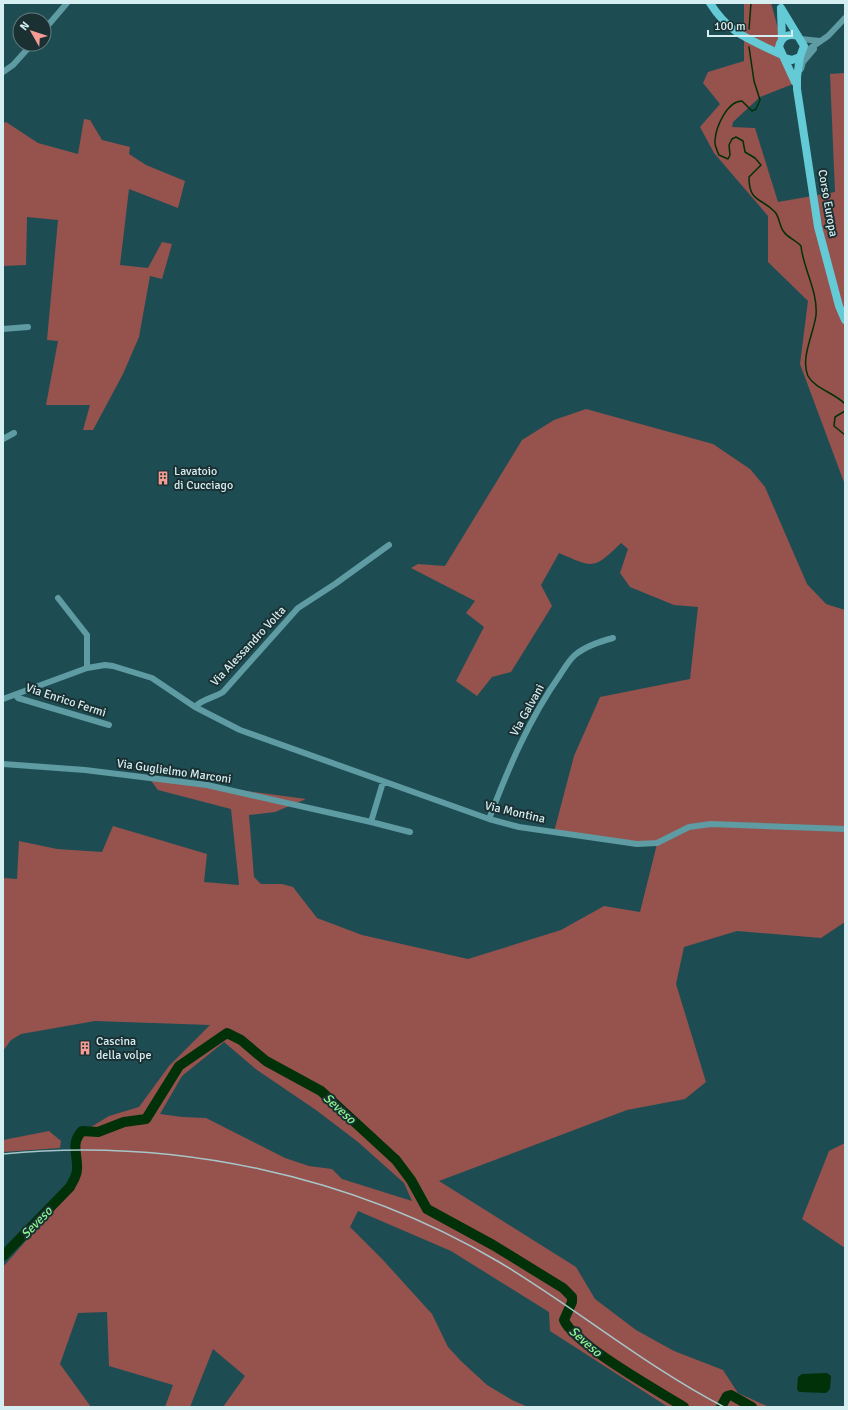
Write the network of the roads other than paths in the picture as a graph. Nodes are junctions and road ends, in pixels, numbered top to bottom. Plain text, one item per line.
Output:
1 (67, 3) edge
2 (710, 3) edge
3 (780, 5) edge
4 (845, 18) edge
5 (52, 21) edge
6 (799, 37) junction
7 (781, 41) junction
8 (820, 41) junction
9 (764, 46) junction
10 (24, 52) edge
11 (783, 56) junction
12 (801, 56) junction
13 (3, 71) edge
14 (797, 89) junction
15 (845, 320) edge
16 (28, 327) dead end
17 (3, 329) edge
18 (14, 433) dead end
19 (3, 439) edge
20 (389, 545) dead end
21 (58, 598) dead end
22 (613, 638) dead end
23 (88, 668) junction
24 (16, 695) junction
25 (3, 699) edge
26 (194, 707) junction
27 (109, 725) dead end
28 (3, 764) edge
29 (383, 782) junction
30 (489, 819) junction
31 (371, 822) junction
32 (845, 829) edge
33 (410, 832) dead end

1 - 5 street
2 - 9 main road
3 - 6 main road, Corso Europa
3 - 7 main road, Corso Europa
4 - 8 street
6 - 7 main road
6 - 8 street
6 - 12 main road, Corso Europa
7 - 9 main road
7 - 11 main road, Corso Europa
8 - 12 street
8 - 14 street
9 - 11 main road
10 - 13 street
11 - 12 main road
11 - 14 main road, Corso Europa
12 - 14 main road, Corso Europa
14 - 15 main road, Corso Europa
16 - 17 street
18 - 19 street
20 - 26 street, Via Alessandro Volta
21 - 23 street
22 - 30 street, Via Galvani
23 - 24 street
23 - 26 street
24 - 25 street
24 - 27 street, Via Enrico Fermi
26 - 29 street, Via Montina
28 - 31 street, Via Guglielmo Marconi
29 - 30 street, Via Montina
29 - 31 street
30 - 32 street, Via Montina
31 - 33 street, Via Guglielmo Marconi

